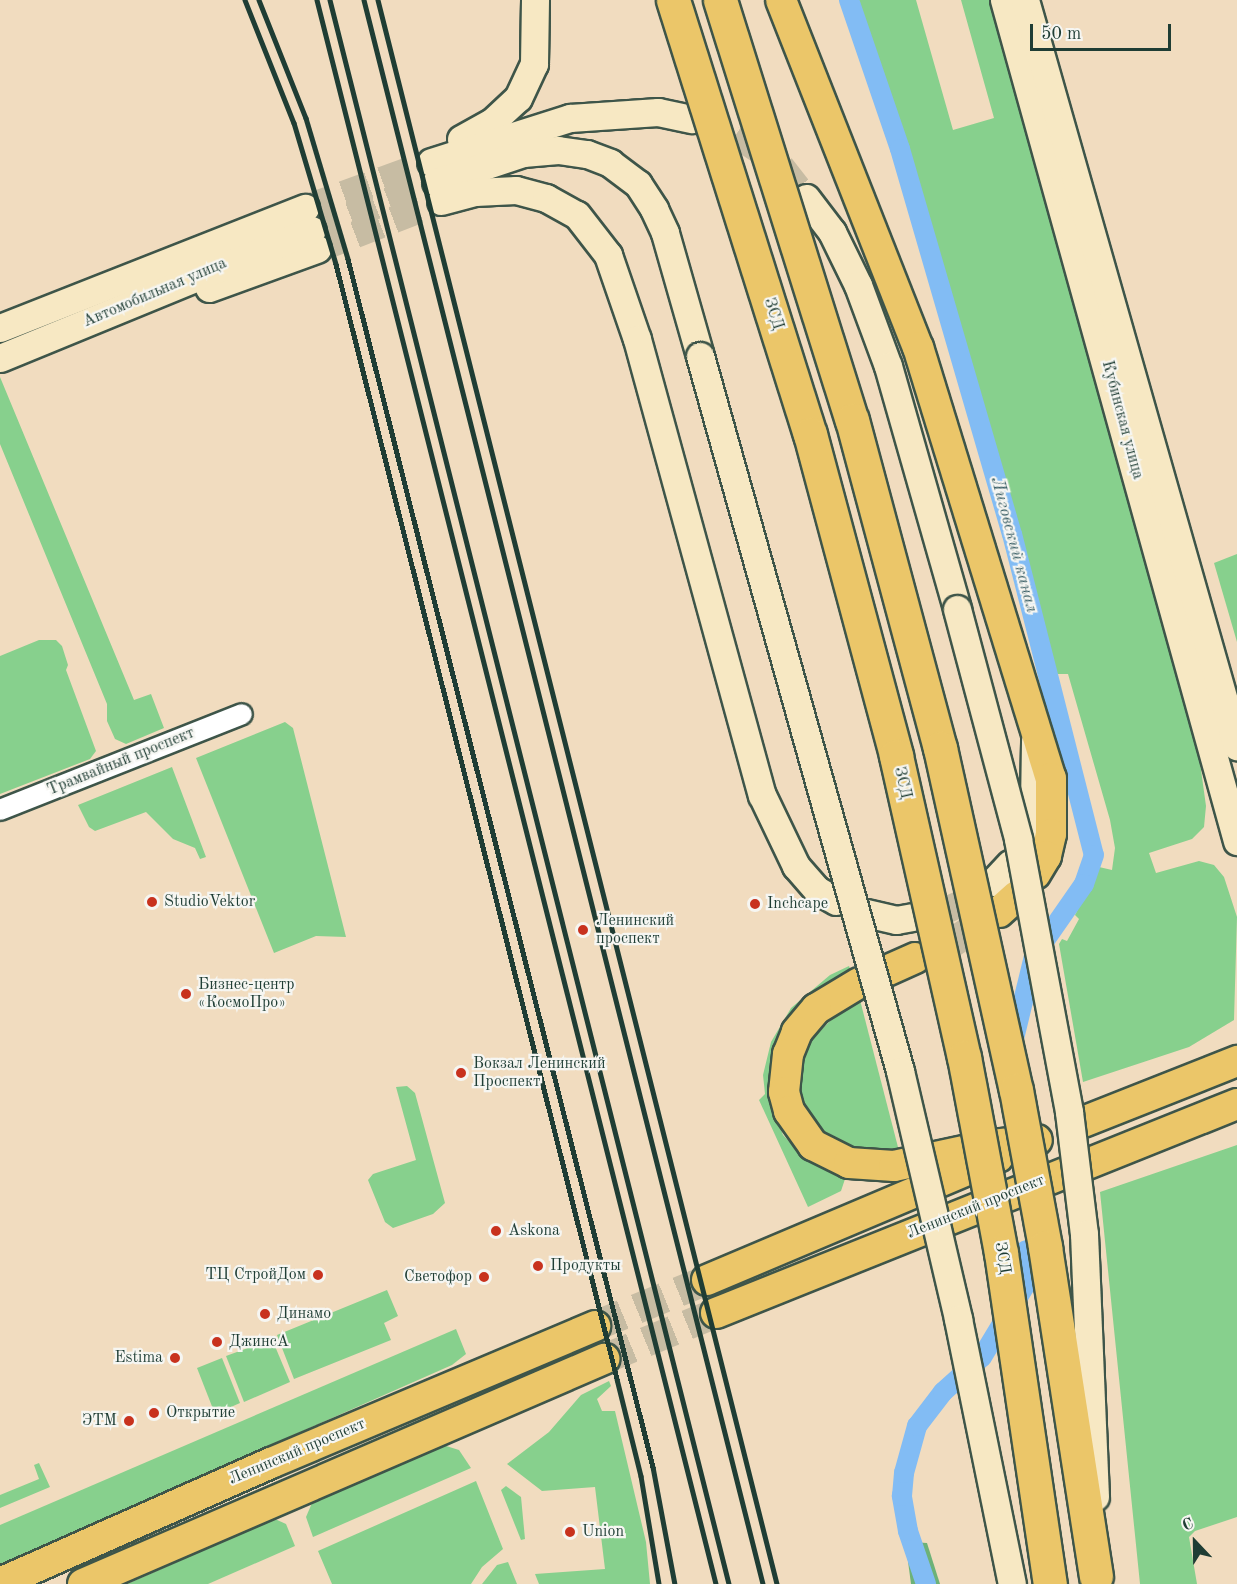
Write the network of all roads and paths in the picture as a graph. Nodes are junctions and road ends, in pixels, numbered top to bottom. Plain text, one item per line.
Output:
1 (536, 0) edge
2 (673, 0) edge
3 (720, 0) edge
4 (781, 0) edge
5 (1004, 0) edge
6 (1025, 0) edge
7 (692, 119) tunnel mouth
8 (434, 175) junction
9 (806, 198) tunnel mouth
10 (0, 328) edge
11 (0, 358) edge
12 (242, 714) dead end
13 (1035, 728) junction
14 (1237, 746) edge
15 (0, 810) edge
16 (1026, 835) dead end
17 (1237, 841) edge
18 (1011, 885) tunnel mouth
19 (836, 901) dead end
20 (866, 913) dead end
21 (913, 917) tunnel mouth
22 (915, 958) tunnel mouth
23 (1237, 1061) edge
24 (1237, 1104) edge
25 (1083, 1122) dead end
26 (707, 1280) tunnel mouth
27 (716, 1312) tunnel mouth
28 (596, 1326) tunnel mouth
29 (604, 1359) tunnel mouth
30 (1095, 1576) joint
31 (0, 1583) edge
32 (83, 1584) edge
33 (1012, 1584) edge
34 (1050, 1584) edge

1 - 8 main road
2 - 34 highway, ЗСД, bridge
3 - 30 highway, bridge
4 - 13 main road
5 - 17 main road, Кубинская улица
6 - 14 main road, Кубинская улица
7 - 8 main road
8 - 19 main road
8 - 33 main road, bridge
9 - 30 main road, bridge
10 - 11 main road, Автомобильная улица
12 - 15 street, Трамвайный проспект
13 - 16 main road
13 - 18 main road
20 - 21 main road
22 - 26 main road
23 - 25 main road
24 - 27 main road, Ленинский проспект
28 - 31 main road, Ленинский проспект
29 - 32 main road, Ленинский проспект

